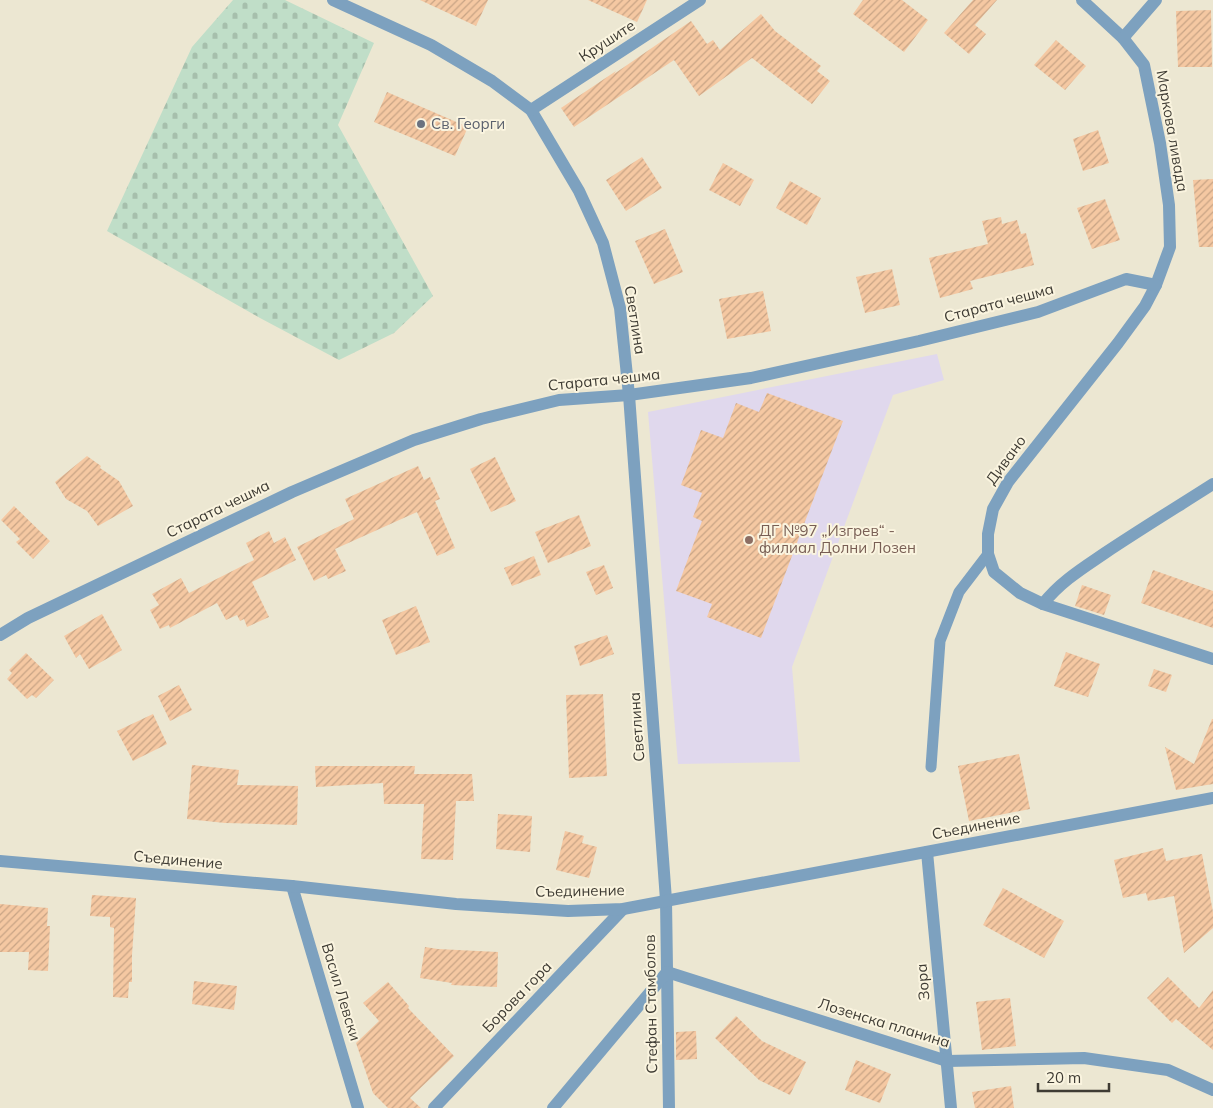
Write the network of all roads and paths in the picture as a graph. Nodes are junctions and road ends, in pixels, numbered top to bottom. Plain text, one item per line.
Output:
1 (333, 0) edge
2 (700, 0) edge
3 (1082, 0) edge
4 (1156, 0) edge
5 (1124, 38) junction
6 (531, 110) junction
7 (1156, 285) junction
8 (629, 395) junction
9 (1213, 484) edge
10 (988, 554) junction
11 (1043, 604) junction
12 (0, 635) edge
13 (1213, 659) edge
14 (931, 766) dead end
15 (1213, 798) edge
16 (928, 852) junction
17 (0, 861) edge
18 (292, 886) junction
19 (666, 900) junction
20 (623, 909) junction
21 (667, 972) junction
22 (947, 1061) junction
23 (1213, 1090) edge
24 (358, 1108) edge
25 (434, 1108) edge
26 (553, 1108) edge
27 (670, 1108) edge
28 (951, 1108) edge

1 - 6 street, Светлина
2 - 6 street, Крушите
3 - 5 street, Маркова ливада
4 - 5 street
5 - 7 street, Маркова ливада
6 - 8 street, Светлина
7 - 8 street, Старата чешма
7 - 10 street, Дивано
8 - 12 street, Старата чешма
8 - 19 street, Светлина
9 - 11 street
10 - 11 street, Дивано
10 - 14 lane
11 - 13 street, Дивано
15 - 16 street, Съединение
16 - 19 street, Съединение
16 - 22 street, Зора
17 - 18 street, Съединение
18 - 20 street, Съединение
18 - 24 street, Васил Левски
19 - 20 street, Съединение
19 - 21 street, Стефан Стамболов
20 - 25 street, Борова гора
21 - 22 street, Лозенска планина
21 - 26 street
21 - 27 street, Стефан Стамболов
22 - 23 street, Лозенска планина
22 - 28 street, Зора

